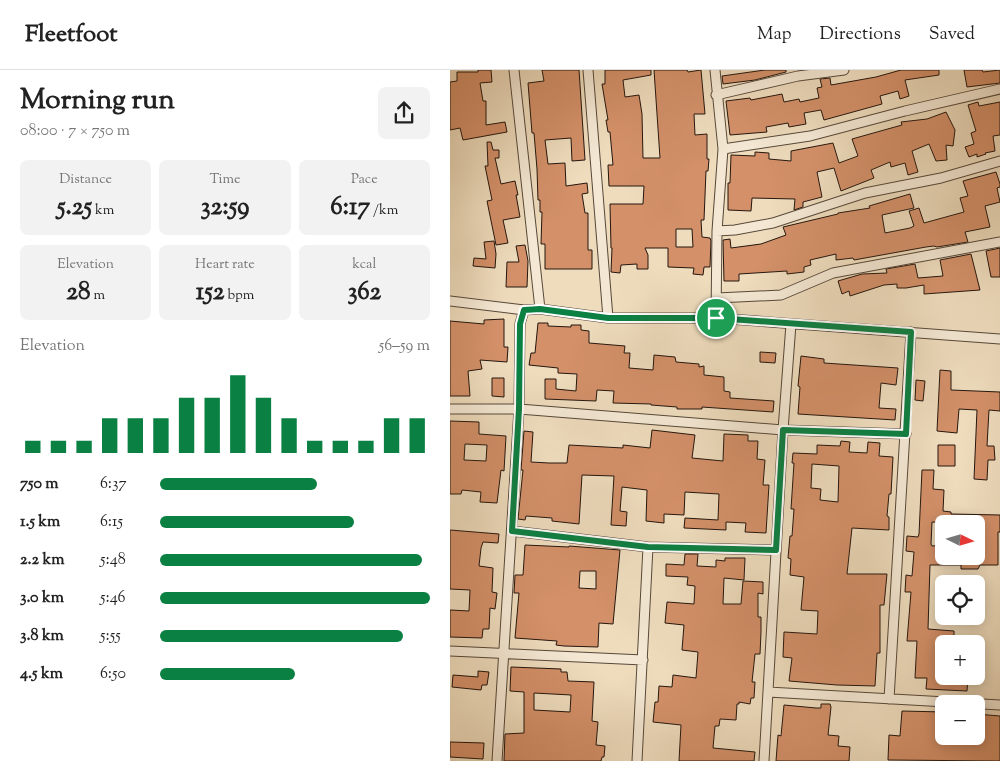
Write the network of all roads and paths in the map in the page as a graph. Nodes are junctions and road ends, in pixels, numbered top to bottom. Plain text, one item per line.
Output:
1 (514, 70) edge
2 (588, 70) edge
3 (715, 70) edge
4 (844, 70) edge
5 (1000, 89) edge
6 (716, 95) junction
7 (722, 149) junction
8 (1000, 161) edge
9 (717, 232) junction
10 (1000, 242) edge
11 (717, 298) junction
12 (450, 301) edge
13 (540, 309) junction
14 (524, 310) junction
15 (608, 318) junction
16 (716, 318) junction
17 (791, 324) junction
18 (911, 332) junction
19 (1000, 339) edge
20 (450, 409) edge
21 (519, 409) junction
22 (783, 430) junction
23 (906, 434) junction
24 (512, 531) junction
25 (648, 547) junction
26 (776, 550) junction
27 (450, 651) edge
28 (503, 653) junction
29 (642, 660) junction
30 (768, 692) junction
31 (889, 699) junction
32 (1000, 704) edge
33 (497, 761) edge
34 (637, 761) edge
35 (764, 761) edge

1 - 13 street
2 - 15 street
3 - 6 street
4 - 6 street
5 - 7 street
6 - 7 street
7 - 9 street
8 - 9 street
9 - 11 street
10 - 11 street
11 - 16 street
12 - 14 street
13 - 14 street
13 - 15 street
14 - 21 street
15 - 16 street
16 - 17 street
17 - 18 street
17 - 22 street
18 - 19 street
18 - 23 street
20 - 21 street
21 - 22 street
21 - 24 street
22 - 23 street
22 - 26 street
23 - 31 street
24 - 25 street
24 - 28 street
25 - 26 street
25 - 29 street
26 - 30 street
27 - 28 street
28 - 29 street
28 - 33 street
29 - 34 street
30 - 31 street
30 - 35 street
31 - 32 street

